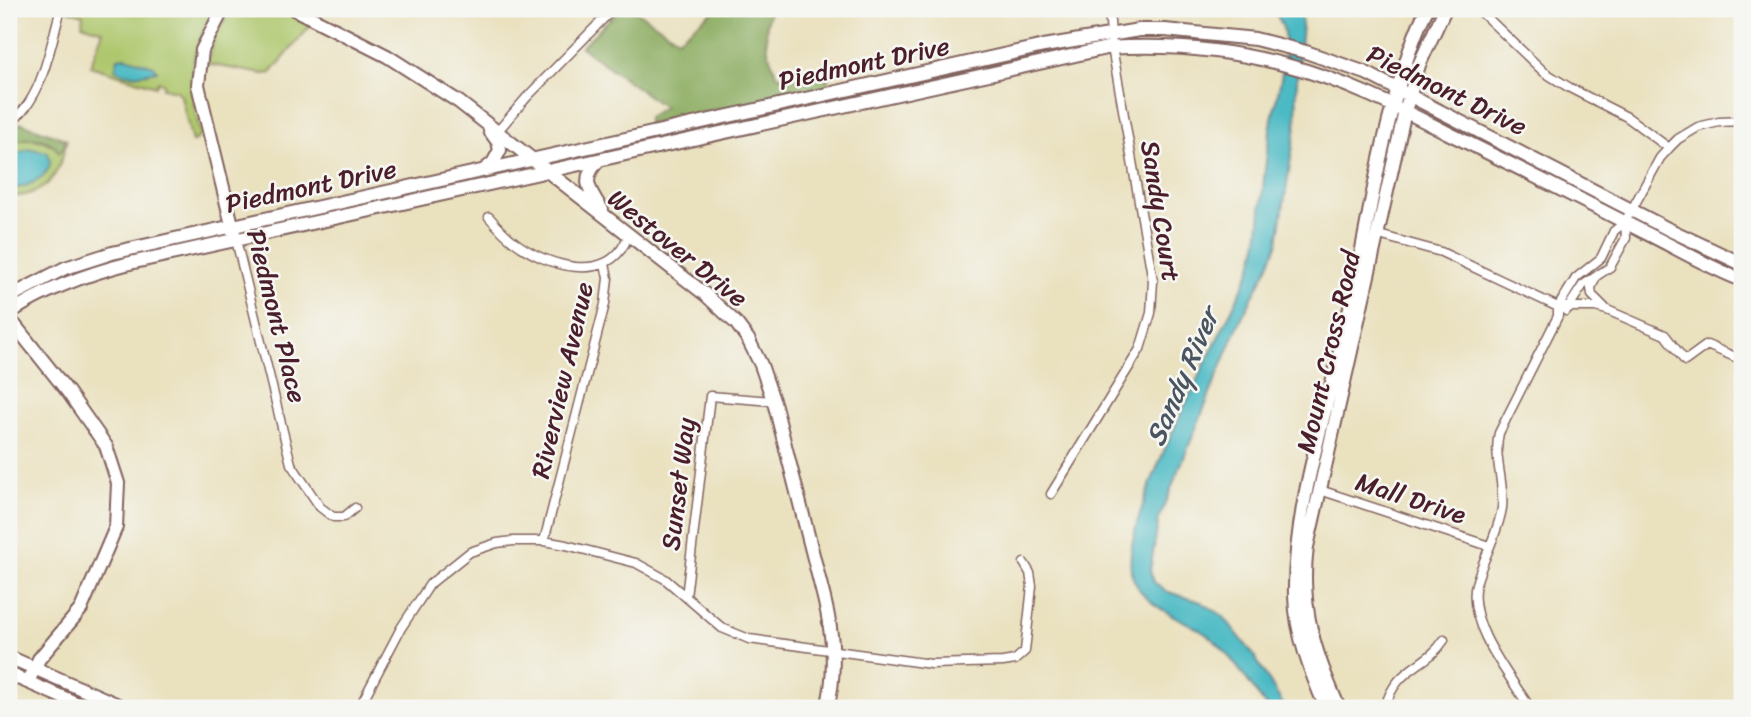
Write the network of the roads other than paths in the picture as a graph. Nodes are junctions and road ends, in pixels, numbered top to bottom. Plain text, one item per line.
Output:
1 (61, 9) edge
2 (223, 9) edge
3 (294, 9) edge
4 (613, 9) edge
5 (1109, 9) edge
6 (1426, 9) edge
7 (1445, 9) edge
8 (1478, 9) edge
9 (1112, 41) junction
10 (1404, 92) junction
11 (1399, 109) junction
12 (1742, 121) edge
13 (9, 122) edge
14 (484, 122) junction
15 (497, 132) junction
16 (1669, 148) junction
17 (600, 159) junction
18 (532, 160) junction
19 (482, 171) junction
20 (546, 171) junction
21 (1632, 210) junction
22 (489, 216) dead end
23 (610, 222) junction
24 (1625, 222) junction
25 (232, 227) junction
26 (1379, 235) junction
27 (628, 236) junction
28 (236, 240) junction
29 (605, 264) junction
30 (1742, 264) edge
31 (1595, 278) junction
32 (1742, 280) edge
33 (9, 297) edge
34 (1570, 308) junction
35 (1607, 310) junction
36 (1558, 312) junction
37 (9, 316) edge
38 (1742, 360) edge
39 (773, 401) junction
40 (1320, 490) junction
41 (1051, 494) dead end
42 (355, 508) dead end
43 (544, 541) junction
44 (1489, 546) junction
45 (1024, 563) dead end
46 (686, 597) junction
47 (1444, 640) dead end
48 (833, 652) junction
49 (9, 657) edge
50 (34, 668) junction
51 (9, 674) edge
52 (28, 682) junction
53 (87, 708) edge
54 (125, 708) edge
55 (359, 708) edge
56 (828, 708) edge
57 (1326, 708) edge
58 (1339, 708) edge
59 (1385, 708) edge
60 (1531, 708) edge

1 - 13 street
2 - 25 main road, Piedmont Place
3 - 14 main road, Westover Drive
4 - 15 street
5 - 9 street, Sandy Court
6 - 10 main road, Mount Cross Road
7 - 10 main road, Mount Cross Road
8 - 16 street
9 - 10 main road, Piedmont Drive
9 - 11 main road, Piedmont Drive
9 - 17 main road, Piedmont Drive
9 - 18 main road, Piedmont Drive
9 - 41 street, Sandy Court
10 - 11 main road, Mount Cross Road
10 - 21 main road, Piedmont Drive
11 - 24 main road, Piedmont Drive
11 - 26 main road, Mount Cross Road
11 - 57 main road, Mount Cross Road
12 - 16 street
14 - 15 main road, Westover Drive
14 - 19 main road
15 - 18 main road, Westover Drive
16 - 21 street
17 - 20 main road, Piedmont Drive
17 - 23 main road
18 - 19 main road, Piedmont Drive
18 - 20 main road, Westover Drive
19 - 25 main road, Piedmont Drive
20 - 23 main road, Westover Drive
20 - 28 main road, Piedmont Drive
21 - 24 street
21 - 30 main road, Piedmont Drive
22 - 29 street
23 - 27 main road, Westover Drive
24 - 31 street
24 - 32 main road, Piedmont Drive
24 - 36 street
25 - 28 main road, Piedmont Place
25 - 33 main road, Piedmont Drive
26 - 36 street
26 - 40 main road, Mount Cross Road
27 - 29 street, Riverview Avenue
27 - 39 main road, Westover Drive
28 - 37 main road, Piedmont Drive
28 - 42 street, Piedmont Place
29 - 43 street, Riverview Avenue
31 - 34 street
31 - 35 street
34 - 35 street
34 - 36 street
35 - 38 street
36 - 44 street
37 - 50 main road
39 - 46 street, Sunset Way
39 - 48 main road, Westover Drive
40 - 44 street, Mall Drive
40 - 58 main road, Mount Cross Road
43 - 46 street
43 - 55 street
44 - 60 street
45 - 48 street
46 - 48 street
47 - 59 street
48 - 56 main road, Westover Drive
49 - 50 main road
50 - 52 main road
50 - 54 main road
51 - 52 main road
52 - 53 main road

